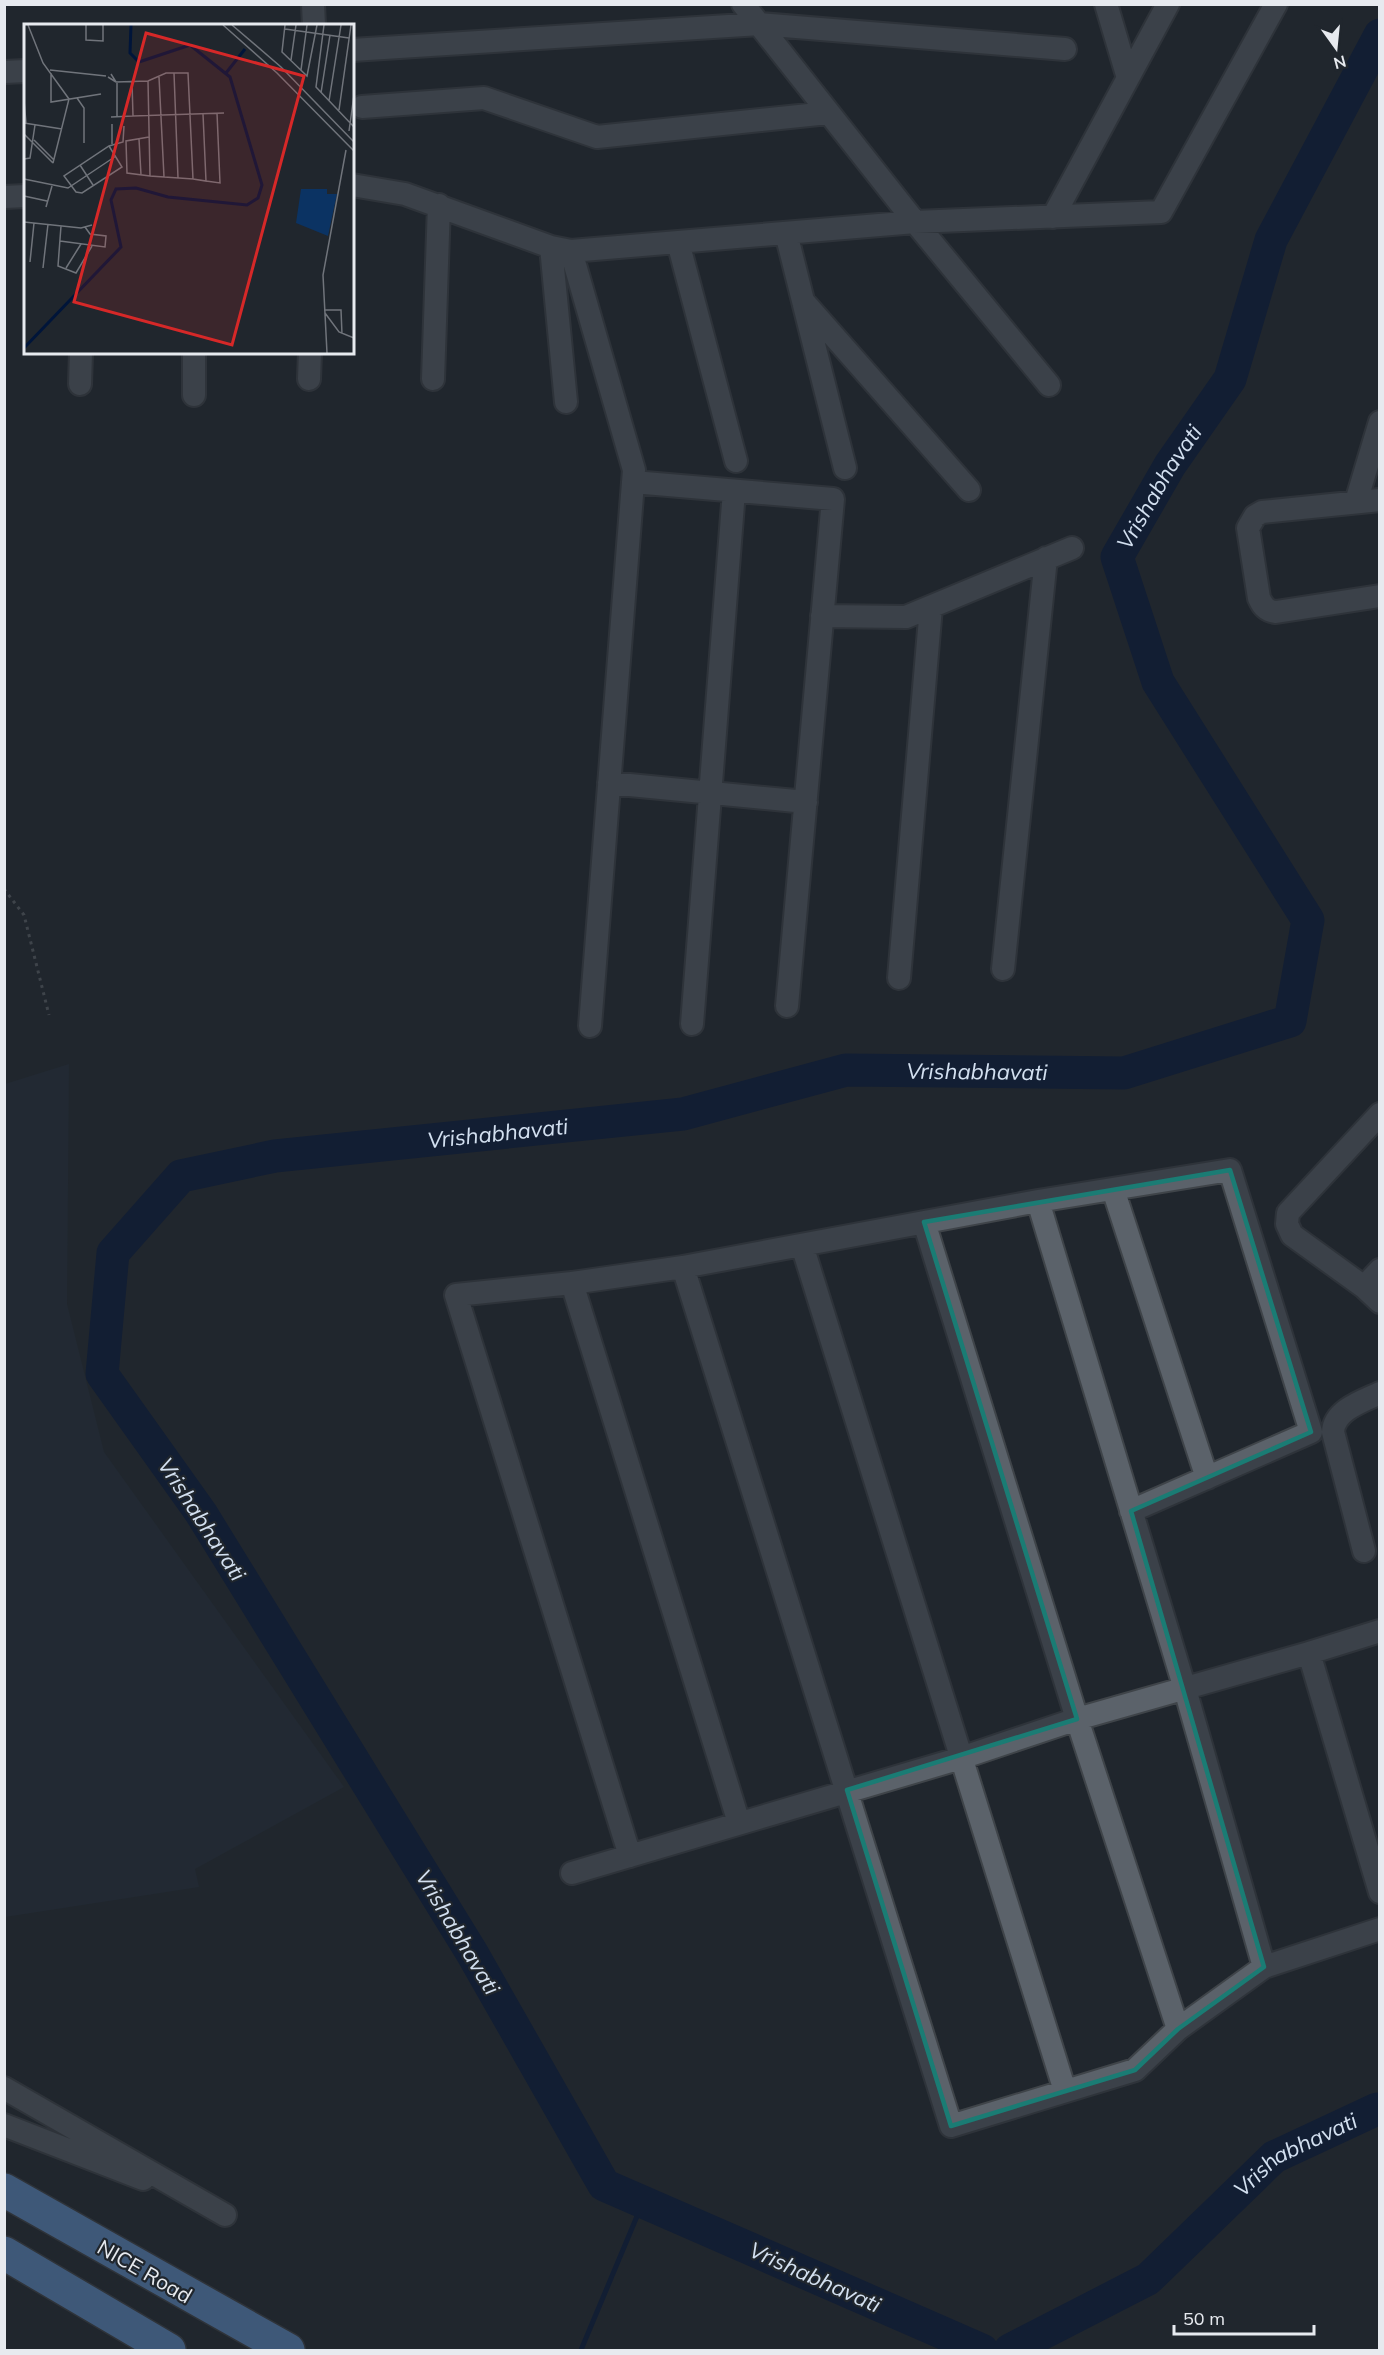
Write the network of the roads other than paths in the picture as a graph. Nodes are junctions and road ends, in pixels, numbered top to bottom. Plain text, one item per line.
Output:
1 (313, 4) edge
2 (743, 4) edge
3 (1106, 4) edge
4 (1168, 4) edge
5 (1276, 4) edge
6 (315, 24) edge
7 (760, 24) junction
8 (1065, 49) dead end
9 (354, 50) edge
10 (24, 71) edge
11 (4, 72) edge
12 (1128, 78) junction
13 (362, 107) dead end
14 (828, 113) junction
15 (354, 185) edge
16 (4, 196) edge
17 (24, 196) edge
18 (439, 205) junction
19 (1053, 217) junction
20 (915, 222) junction
21 (786, 233) junction
22 (678, 242) junction
23 (561, 249) junction
24 (803, 301) junction
25 (81, 354) edge
26 (194, 354) edge
27 (310, 354) edge
28 (309, 379) dead end
29 (433, 379) dead end
30 (80, 384) dead end
31 (1049, 385) dead end
32 (194, 395) dead end
33 (566, 402) dead end
34 (1380, 422) edge
35 (736, 461) dead end
36 (845, 468) dead end
37 (633, 482) junction
38 (969, 490) dead end
39 (734, 491) junction
40 (1380, 500) edge
41 (1356, 502) junction
42 (1072, 548) dead end
43 (1046, 558) junction
44 (1380, 597) edge
45 (931, 607) junction
46 (822, 616) junction
47 (609, 783) junction
48 (710, 793) junction
49 (806, 802) junction
50 (1003, 969) dead end
51 (899, 978) dead end
52 (787, 1006) dead end
53 (692, 1024) dead end
54 (590, 1026) dead end
55 (1380, 1114) edge
56 (1113, 1189) junction
57 (1038, 1202) junction
58 (924, 1222) junction
59 (802, 1245) junction
60 (683, 1267) junction
61 (1380, 1270) edge
62 (572, 1283) junction
63 (1372, 1295) edge
64 (1380, 1393) edge
65 (1207, 1478) junction
66 (1131, 1511) junction
67 (1364, 1551) dead end
68 (1380, 1631) edge
69 (1309, 1653) junction
70 (1185, 1689) junction
71 (1077, 1719) junction
72 (961, 1758) junction
73 (846, 1790) junction
74 (739, 1823) junction
75 (630, 1856) junction
76 (572, 1873) dead end
77 (1380, 1892) edge
78 (1380, 1929) edge
79 (1264, 1967) junction
80 (1178, 2029) junction
81 (4, 2088) edge
82 (1065, 2091) junction
83 (4, 2125) edge
84 (165, 2180) junction
85 (4, 2190) edge
86 (225, 2215) dead end
87 (4, 2253) edge
88 (169, 2350) edge
89 (288, 2350) edge

1 - 6 street
2 - 7 street
3 - 12 street
4 - 12 street
5 - 19 street
7 - 8 street
7 - 9 street
7 - 14 street
10 - 11 street
12 - 19 street
13 - 14 street
14 - 20 street
15 - 18 street
16 - 17 street
18 - 23 street
18 - 29 street
19 - 20 street
20 - 21 street
20 - 31 street
21 - 22 street
21 - 24 street
22 - 23 street
22 - 35 street
23 - 33 street
23 - 37 street
24 - 36 street
24 - 38 street
25 - 30 street
26 - 32 street
27 - 28 street
34 - 41 street
37 - 39 street
37 - 47 street
39 - 46 street
39 - 48 street
40 - 41 street
41 - 44 street
42 - 43 street
43 - 45 street
43 - 50 street
45 - 46 street
45 - 51 street
46 - 49 street
47 - 48 street
47 - 54 street
48 - 49 street
48 - 53 street
49 - 52 street
55 - 63 street
56 - 57 street
56 - 65 street
56 - 65 street
57 - 58 street
57 - 66 street
58 - 59 street
58 - 71 street
59 - 60 street
59 - 72 street
60 - 62 street
60 - 73 street
61 - 63 street
62 - 74 street
62 - 75 street
64 - 67 street
65 - 66 street
66 - 70 street
68 - 69 street
69 - 70 street
69 - 77 street
70 - 71 street
70 - 79 street
71 - 72 street
71 - 80 street
72 - 73 street
72 - 82 street
73 - 74 street
73 - 82 street
74 - 75 street
75 - 76 street
78 - 79 street
79 - 80 street
80 - 82 street
81 - 84 street
83 - 84 street
84 - 86 street
85 - 89 highway, NICE Road
87 - 88 highway

